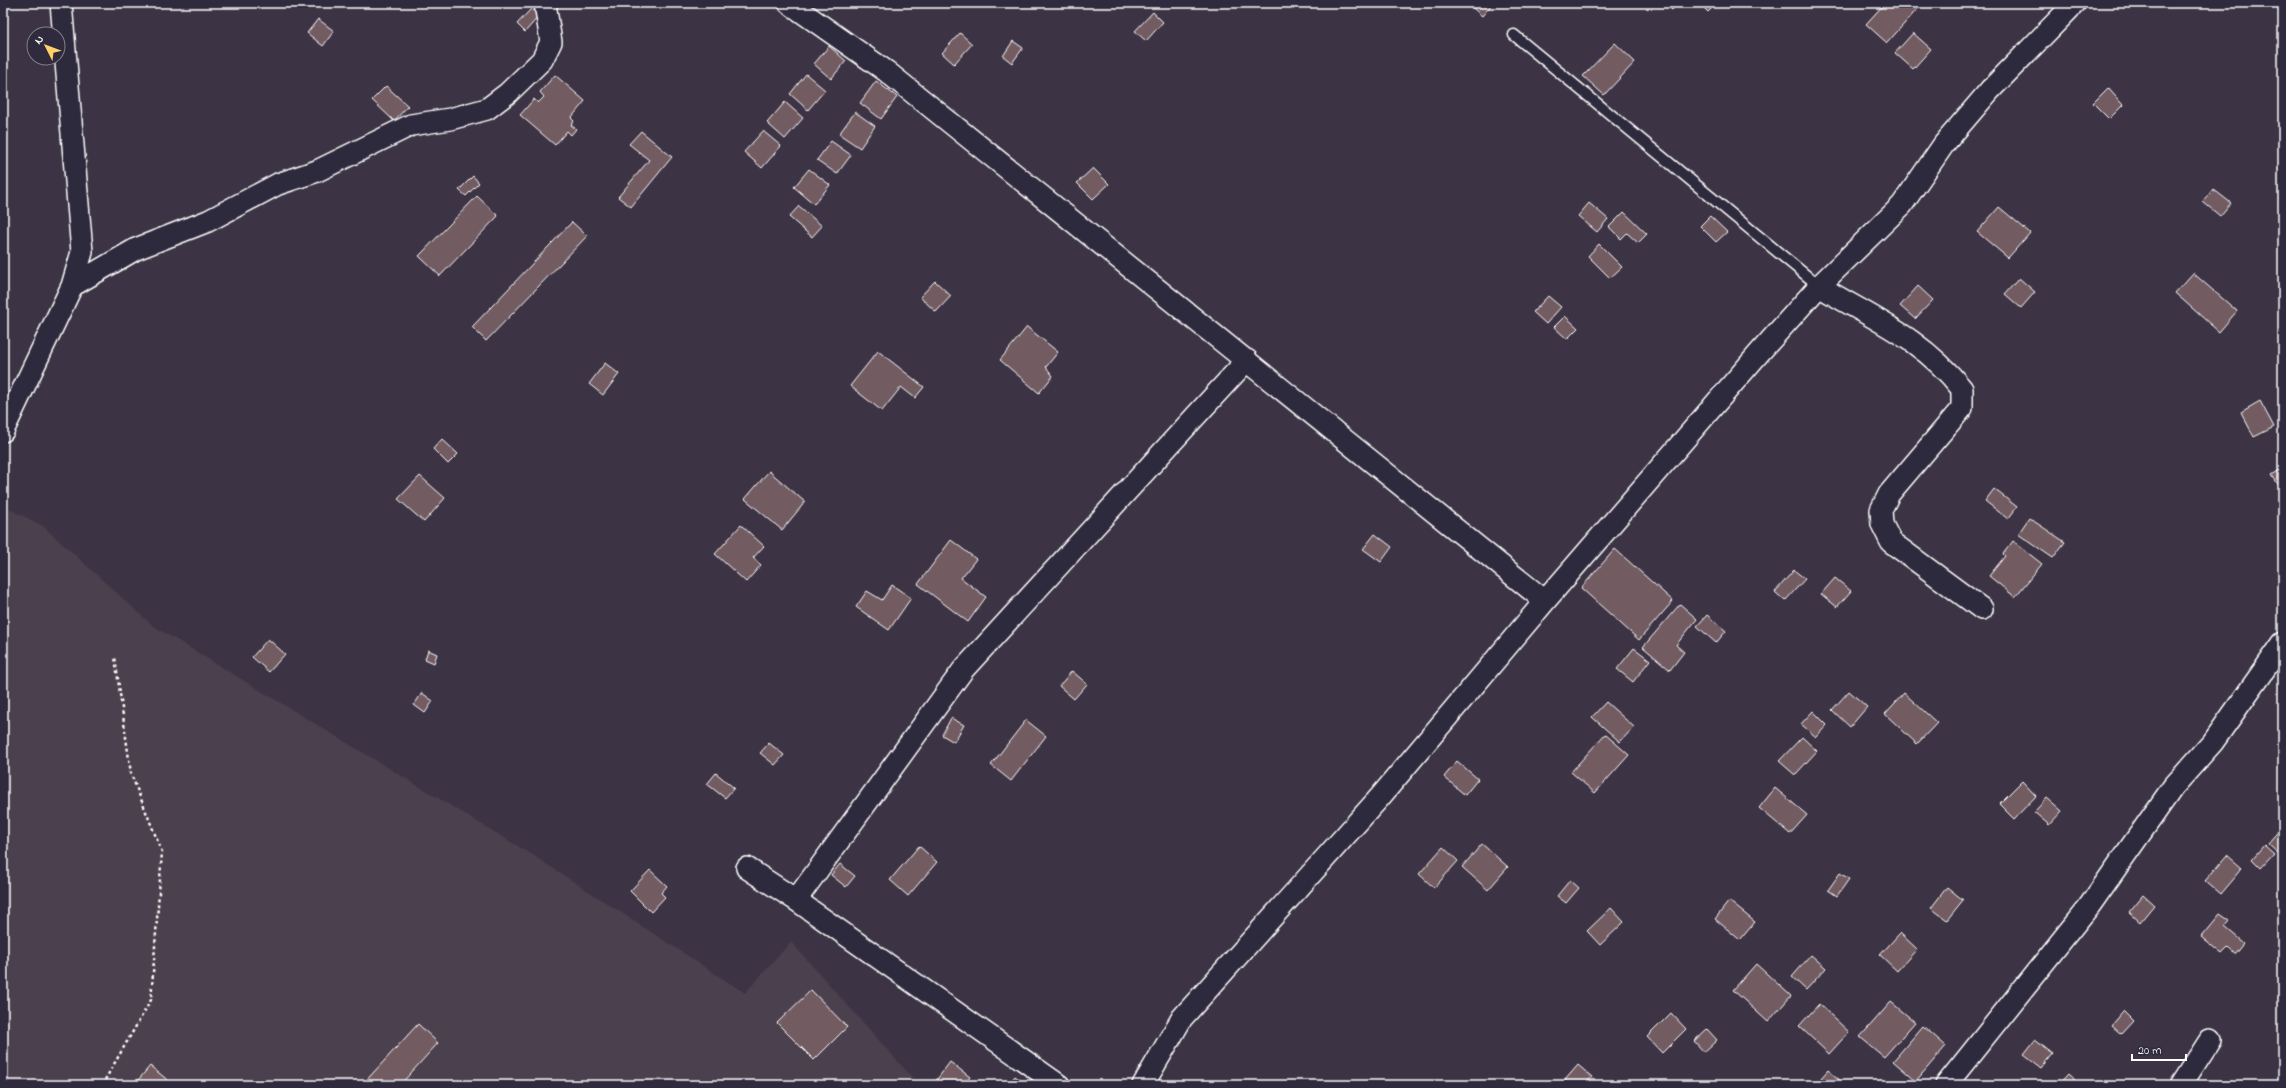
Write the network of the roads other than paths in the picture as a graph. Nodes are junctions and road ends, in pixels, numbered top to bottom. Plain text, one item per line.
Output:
1 (61, 3) edge
2 (545, 3) edge
3 (789, 3) edge
4 (2075, 3) edge
5 (1514, 35) dead end
6 (72, 286) junction
7 (1819, 286) junction
8 (1247, 360) junction
9 (3, 431) edge
10 (1545, 601) junction
11 (1982, 609) dead end
12 (2283, 643) edge
13 (747, 868) dead end
14 (796, 900) junction
15 (2210, 1040) dead end
16 (1059, 1085) edge
17 (1143, 1085) edge
18 (1946, 1085) edge
19 (2181, 1085) edge

1 - 6 street
2 - 6 street
3 - 8 street
4 - 7 street
5 - 7 lane
6 - 9 street
7 - 10 street
7 - 11 street
8 - 10 street
8 - 14 street
10 - 17 street
12 - 18 street
13 - 14 street
14 - 16 street
15 - 19 street

